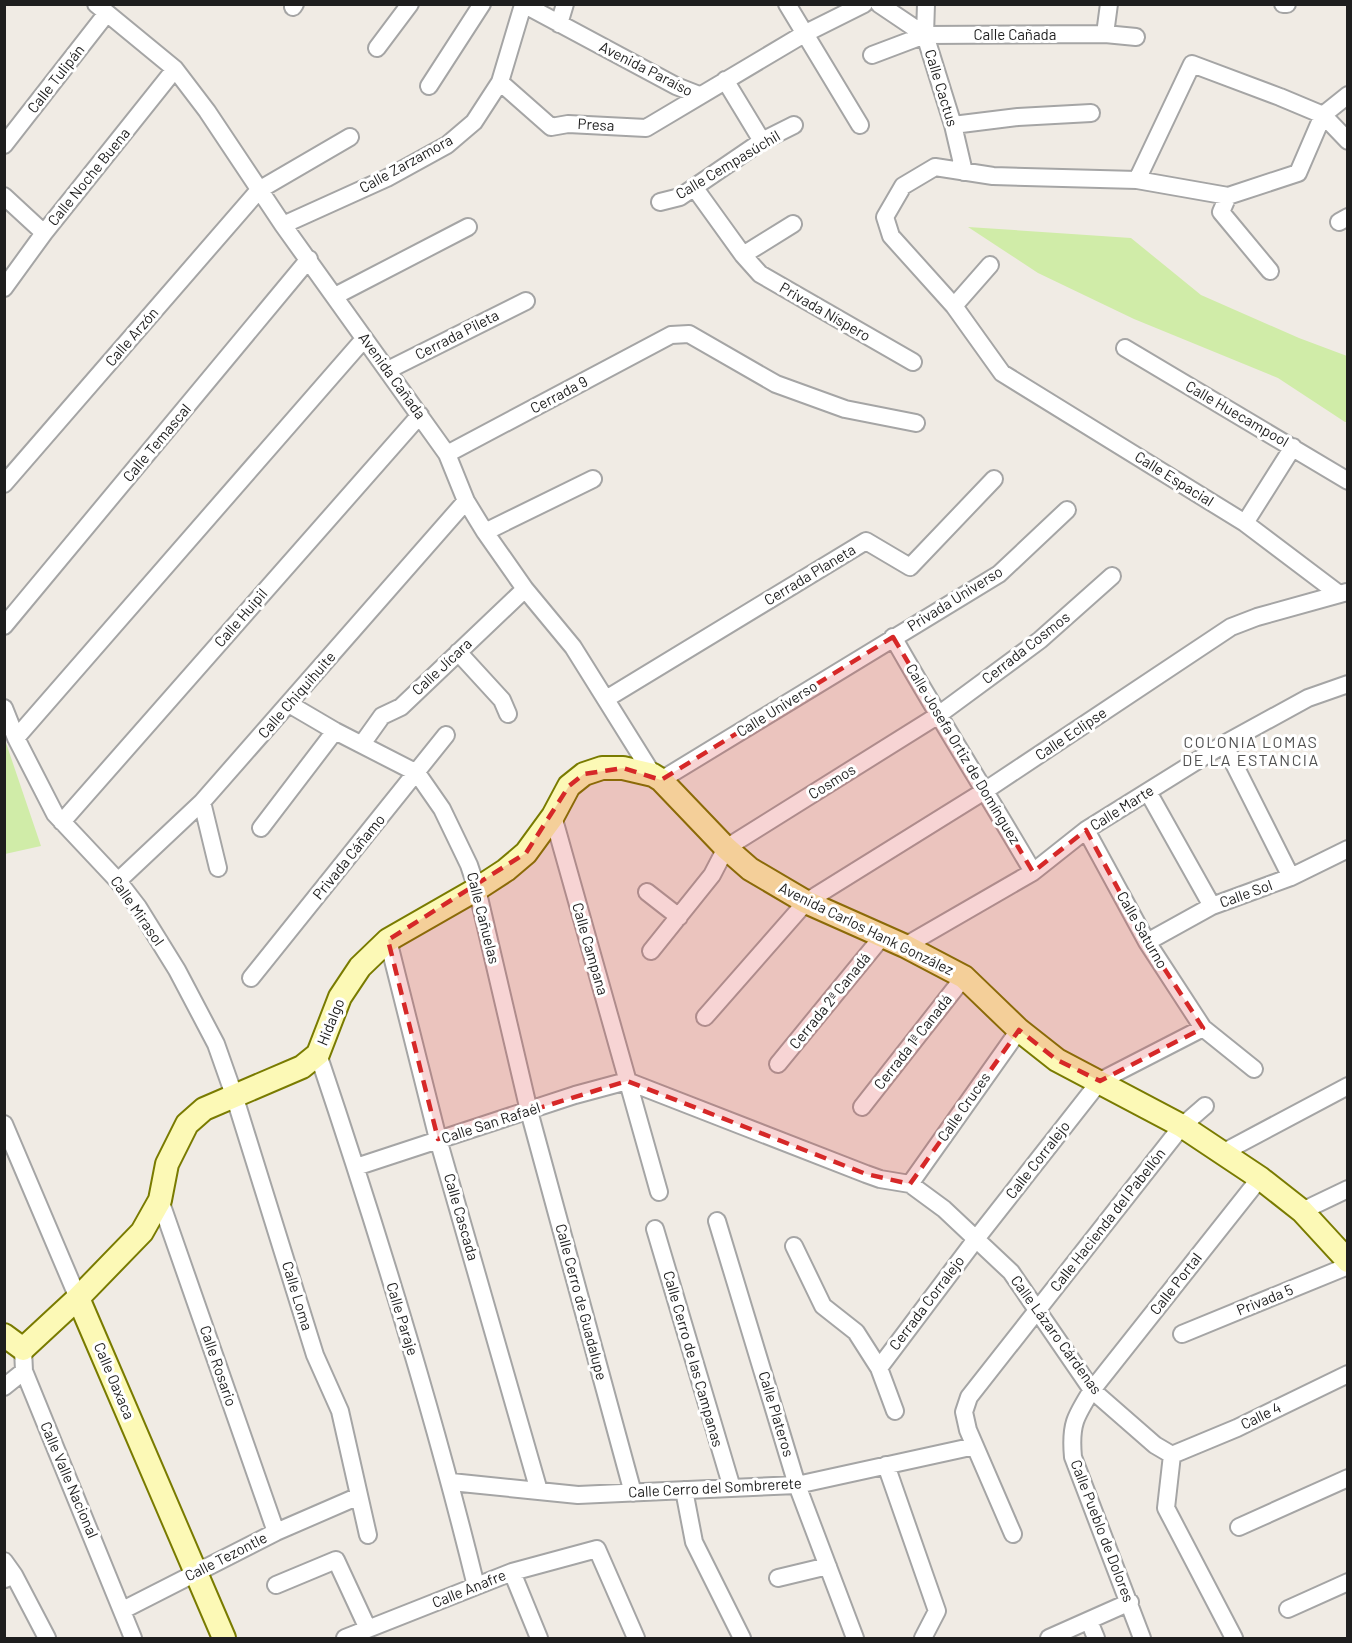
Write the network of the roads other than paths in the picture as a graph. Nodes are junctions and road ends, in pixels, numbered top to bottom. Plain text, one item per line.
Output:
1 (410, 4) edge
2 (482, 4) edge
3 (565, 4) edge
4 (787, 4) edge
5 (864, 4) edge
6 (879, 4) edge
7 (926, 4) edge
8 (1109, 4) edge
9 (523, 5) edge
10 (102, 9) edge
11 (560, 24) junction
12 (804, 34) junction
13 (1104, 34) junction
14 (925, 35) junction
15 (1136, 37) dead end
16 (377, 48) dead end
17 (872, 55) dead end
18 (175, 69) junction
19 (725, 80) junction
20 (500, 82) junction
21 (429, 86) dead end
22 (699, 95) junction
23 (1347, 95) edge
24 (1091, 113) dead end
25 (1323, 115) junction
26 (794, 125) dead end
27 (860, 125) dead end
28 (953, 125) junction
29 (350, 137) dead end
30 (762, 141) junction
31 (1347, 141) edge
32 (4, 145) edge
33 (964, 172) junction
34 (1137, 180) junction
35 (694, 187) junction
36 (258, 190) junction
37 (4, 196) edge
38 (1228, 196) junction
39 (660, 202) dead end
40 (793, 224) dead end
41 (283, 225) junction
42 (468, 227) dead end
43 (44, 233) junction
44 (743, 255) junction
45 (309, 259) junction
46 (990, 265) dead end
47 (1270, 271) dead end
48 (4, 288) edge
49 (335, 296) junction
50 (526, 301) dead end
51 (954, 306) junction
52 (364, 339) junction
53 (1125, 348) dead end
54 (913, 362) dead end
55 (388, 370) junction
56 (420, 415) junction
57 (916, 423) dead end
58 (1293, 447) junction
59 (447, 454) junction
60 (593, 479) dead end
61 (994, 479) dead end
62 (1347, 481) edge
63 (4, 484) edge
64 (466, 501) junction
65 (1067, 510) dead end
66 (1245, 522) junction
67 (485, 532) junction
68 (1112, 576) dead end
69 (525, 589) junction
70 (1343, 593) edge
71 (4, 626) edge
72 (893, 637) junction
73 (458, 652) junction
74 (1347, 684) edge
75 (606, 699) junction
76 (290, 704) junction
77 (4, 708) edge
78 (508, 714) dead end
79 (937, 716) junction
80 (335, 731) junction
81 (446, 735) dead end
82 (16, 738) junction
83 (362, 744) junction
84 (1224, 744) junction
85 (417, 773) junction
86 (657, 778) junction
87 (986, 790) junction
88 (1148, 792) junction
89 (202, 801) junction
90 (553, 816) junction
91 (62, 822) junction
92 (261, 828) dead end
93 (1086, 830) junction
94 (726, 848) junction
95 (1347, 849) edge
96 (218, 867) dead end
97 (1033, 872) junction
98 (1292, 877) junction
99 (118, 881) junction
100 (477, 889) junction
101 (647, 892) dead end
102 (806, 902) junction
103 (1212, 906) junction
104 (679, 917) junction
105 (882, 937) junction
106 (388, 940) junction
107 (1147, 942) junction
108 (905, 946) junction
109 (651, 951) dead end
110 (964, 977) junction
111 (251, 978) dead end
112 (705, 1017) dead end
113 (1203, 1028) junction
114 (1019, 1030) junction
115 (318, 1054) junction
116 (778, 1064) dead end
117 (1254, 1070) dead end
118 (627, 1081) junction
119 (1100, 1081) junction
120 (1347, 1086) edge
121 (234, 1095) junction
122 (1205, 1106) dead end
123 (862, 1107) dead end
124 (529, 1111) junction
125 (5, 1124) edge
126 (1182, 1125) junction
127 (438, 1139) junction
128 (1224, 1152) junction
129 (356, 1167) junction
130 (1260, 1178) junction
131 (910, 1184) junction
132 (1347, 1189) edge
133 (659, 1192) dead end
134 (160, 1200) junction
135 (1302, 1211) junction
136 (717, 1221) dead end
137 (655, 1229) dead end
138 (976, 1239) junction
139 (794, 1246) dead end
140 (1347, 1261) edge
141 (1347, 1266) edge
142 (78, 1298) junction
143 (1038, 1310) junction
144 (1182, 1334) dead end
145 (4, 1335) edge
146 (23, 1360) junction
147 (879, 1368) junction
148 (1347, 1374) edge
149 (4, 1387) edge
150 (1092, 1390) junction
151 (895, 1411) dead end
152 (975, 1446) junction
153 (1172, 1455) junction
154 (886, 1465) junction
155 (1347, 1478) edge
156 (451, 1482) junction
157 (797, 1485) junction
158 (732, 1488) junction
159 (684, 1490) junction
160 (539, 1491) junction
161 (633, 1492) junction
162 (360, 1496) junction
163 (1239, 1527) dead end
164 (276, 1532) junction
165 (1013, 1534) dead end
166 (368, 1535) dead end
167 (828, 1566) junction
168 (8, 1571) edge
169 (195, 1572) junction
170 (512, 1572) junction
171 (778, 1578) dead end
172 (1347, 1582) edge
173 (276, 1585) dead end
174 (476, 1586) junction
175 (1130, 1602) junction
176 (1288, 1609) dead end
177 (123, 1610) junction
178 (1089, 1620) junction
179 (368, 1629) junction
180 (47, 1638) edge
181 (134, 1638) edge
182 (224, 1638) edge
183 (345, 1638) edge
184 (539, 1638) edge
185 (636, 1638) edge
186 (742, 1638) edge
187 (855, 1638) edge
188 (923, 1638) edge
189 (1049, 1638) edge
190 (1096, 1638) edge
191 (1142, 1638) edge
192 (1234, 1638) edge

1 - 16 street
2 - 21 street
3 - 11 street
4 - 12 street
5 - 12 street, Avenida Paraíso
6 - 14 street
7 - 14 street, Calle Cactus
8 - 13 street
9 - 11 street, Avenida Paraíso
9 - 20 street, Calle Zarzamora
10 - 18 street, Avenida Cañada
10 - 32 street, Calle Tulipán
11 - 22 street, Avenida Paraíso
12 - 19 street, Avenida Paraíso
12 - 27 street
13 - 14 street, Calle Cañada
13 - 15 street, Calle Cañada
14 - 17 street
14 - 28 street, Calle Cactus
18 - 36 street, Avenida Cañada
18 - 43 street, Calle Noche Buena
19 - 22 street, Avenida Paraíso
19 - 30 street
20 - 22 street, Presa
20 - 41 street, Calle Zarzamora
23 - 25 street
24 - 28 street
25 - 31 street
25 - 34 street
25 - 38 street
26 - 30 street, Calle Cempasúchil
28 - 33 street, Calle Cactus
29 - 36 street, Calle Arzón
30 - 35 street, Calle Cempasúchil
33 - 34 street
33 - 51 street
34 - 38 street
35 - 39 street, Calle Cempasúchil
35 - 44 street, Privada Níspero
36 - 41 street, Avenida Cañada
36 - 63 street, Calle Arzón
37 - 43 street
38 - 47 street
40 - 44 street
41 - 45 street, Avenida Cañada
42 - 49 street
43 - 48 street, Calle Noche Buena
44 - 54 street, Privada Níspero
45 - 49 street, Avenida Cañada
45 - 71 street, Calle Temascal
46 - 51 street
49 - 52 street, Avenida Cañada
50 - 55 street, Cerrada Pileta
51 - 66 street, Calle Espacial
52 - 55 street, Avenida Cañada
52 - 82 street
53 - 58 street, Calle Huecampool
55 - 56 street, Avenida Cañada
56 - 59 street, Avenida Cañada
56 - 91 street, Calle Huipil
57 - 59 street, Cerrada 9
58 - 62 street, Calle Huecampool
58 - 66 street
59 - 64 street, Avenida Cañada
60 - 67 street
61 - 75 street, Cerrada Planeta
64 - 67 street, Avenida Cañada
64 - 76 street, Calle Chiquihuite
65 - 72 street, Privada Universo
66 - 70 street, Calle Espacial
67 - 69 street, Avenida Cañada
68 - 79 street, Cerrada Cosmos
69 - 73 street, Calle Jícara
69 - 75 street, Avenida Cañada
70 - 87 street, Calle Eclipse
72 - 79 street, Calle Josefa Ortiz de Domínguez
72 - 86 street, Calle Universo
73 - 78 street
73 - 83 street, Calle Jícara
74 - 84 street, Calle Marte
75 - 86 street, Avenida Cañada
76 - 80 street, Calle Cañuelas
76 - 89 street, Calle Chiquihuite
77 - 82 street, Calle Mirasol
79 - 87 street, Calle Josefa Ortiz de Domínguez
79 - 94 street, Cosmos
80 - 83 street, Calle Cañuelas
80 - 92 street
81 - 85 street, Privada Cáñamo
82 - 91 street, Calle Mirasol
83 - 85 street, Calle Cañuelas
84 - 88 street, Calle Marte
84 - 98 street
85 - 100 street, Calle Cañuelas
85 - 111 street, Privada Cáñamo
86 - 90 street, Hidalgo
86 - 94 street, Avenida Carlos Hank González
87 - 97 street, Calle Josefa Ortiz de Domínguez
87 - 102 street, Calle Eclipse
88 - 93 street, Calle Marte
88 - 103 street
89 - 96 street
89 - 99 street, Calle Chiquihuite
90 - 100 street, Hidalgo
90 - 118 street, Calle Campana
91 - 99 street, Calle Mirasol
93 - 97 street, Calle Marte
93 - 107 street, Calle Saturno
94 - 102 street, Avenida Carlos Hank González
94 - 104 street
95 - 98 street, Calle Sol
97 - 108 street, Calle Marte
98 - 103 street, Calle Sol
99 - 121 street, Calle Mirasol
100 - 106 street, Hidalgo
100 - 124 street, Calle Cañuelas
101 - 104 street
102 - 105 street, Avenida Carlos Hank González
102 - 112 street, Calle Eclipse
103 - 107 street, Calle Sol
104 - 109 street
105 - 108 street, Avenida Carlos Hank González
105 - 116 street, Cerrada 2ª Canadá
106 - 115 street, Hidalgo
106 - 127 street, Calle Cascada
107 - 113 street, Calle Saturno
108 - 110 street, Avenida Carlos Hank González
110 - 114 street, Avenida Carlos Hank González
110 - 123 street, Cerrada 1ª Canadá
113 - 117 street, Calle Saturno
113 - 119 street
114 - 119 street, Avenida Carlos Hank González
114 - 131 street, Calle Cruces
115 - 121 street, Hidalgo
115 - 129 street, Calle Paraje
118 - 124 street, Calle San Rafaél
118 - 131 street, Calle Lázaro Cárdenas
118 - 133 street
119 - 126 street, Avenida Carlos Hank González
119 - 138 street, Calle Corralejo
120 - 128 street
121 - 134 street, Hidalgo
121 - 162 street, Calle Loma
122 - 126 street, Calle Hacienda del Pabellón
124 - 127 street, Calle San Rafaél
124 - 161 street, Calle Cerro de Guadalupe
125 - 142 street, Calle Oaxaca
126 - 128 street, Avenida Carlos Hank González
126 - 143 street, Calle Hacienda del Pabellón
127 - 129 street, Calle San Rafaél
127 - 160 street, Calle Cascada
128 - 130 street, Avenida Carlos Hank González
129 - 156 street, Calle Paraje
130 - 135 street, Avenida Carlos Hank González
130 - 150 street, Calle Portal
131 - 138 street, Calle Lázaro Cárdenas
132 - 135 street
134 - 142 street, Hidalgo
134 - 164 street, Calle Rosario
135 - 140 street, Avenida Carlos Hank González
136 - 157 street, Calle Plateros
137 - 158 street, Calle Cerro de las Campanas
138 - 143 street, Calle Lázaro Cárdenas
138 - 147 street, Cerrada Corralejo
139 - 147 street
141 - 144 street, Privada 5
142 - 146 street, Hidalgo
142 - 169 street, Calle Oaxaca
143 - 150 street, Calle Lázaro Cárdenas
143 - 152 street, Calle Hacienda del Pabellón
145 - 146 street
146 - 149 street
146 - 177 street, Calle Valle Nacional
147 - 151 street
148 - 153 street, Calle 4
150 - 153 street, Calle Lázaro Cárdenas
150 - 175 street, Calle Pueblo de Dolores
152 - 154 street, Calle Cerro del Sombrerete
152 - 165 street, Calle Hacienda del Pabellón
153 - 192 street
154 - 157 street, Calle Cerro del Sombrerete
154 - 188 street
155 - 163 street
156 - 160 street, Calle Cerro del Sombrerete
156 - 174 street, Calle Paraje
157 - 158 street, Calle Cerro del Sombrerete
157 - 167 street, Calle Plateros
158 - 159 street, Calle Cerro del Sombrerete
159 - 161 street, Calle Cerro del Sombrerete
159 - 186 street
160 - 161 street, Calle Cerro del Sombrerete
162 - 164 street, Calle Tezontle
162 - 166 street, Calle Loma
164 - 169 street, Calle Tezontle
167 - 171 street
167 - 187 street, Calle Plateros
168 - 180 street
169 - 177 street, Calle Tezontle
169 - 182 street, Calle Oaxaca
170 - 174 street, Calle Anafre
170 - 184 street
170 - 185 street, Calle Anafre
172 - 176 street
173 - 179 street
174 - 179 street, Calle Anafre
175 - 178 street
175 - 191 street, Calle Pueblo de Dolores
177 - 181 street
178 - 189 street
178 - 190 street
179 - 183 street, Calle Anafre

